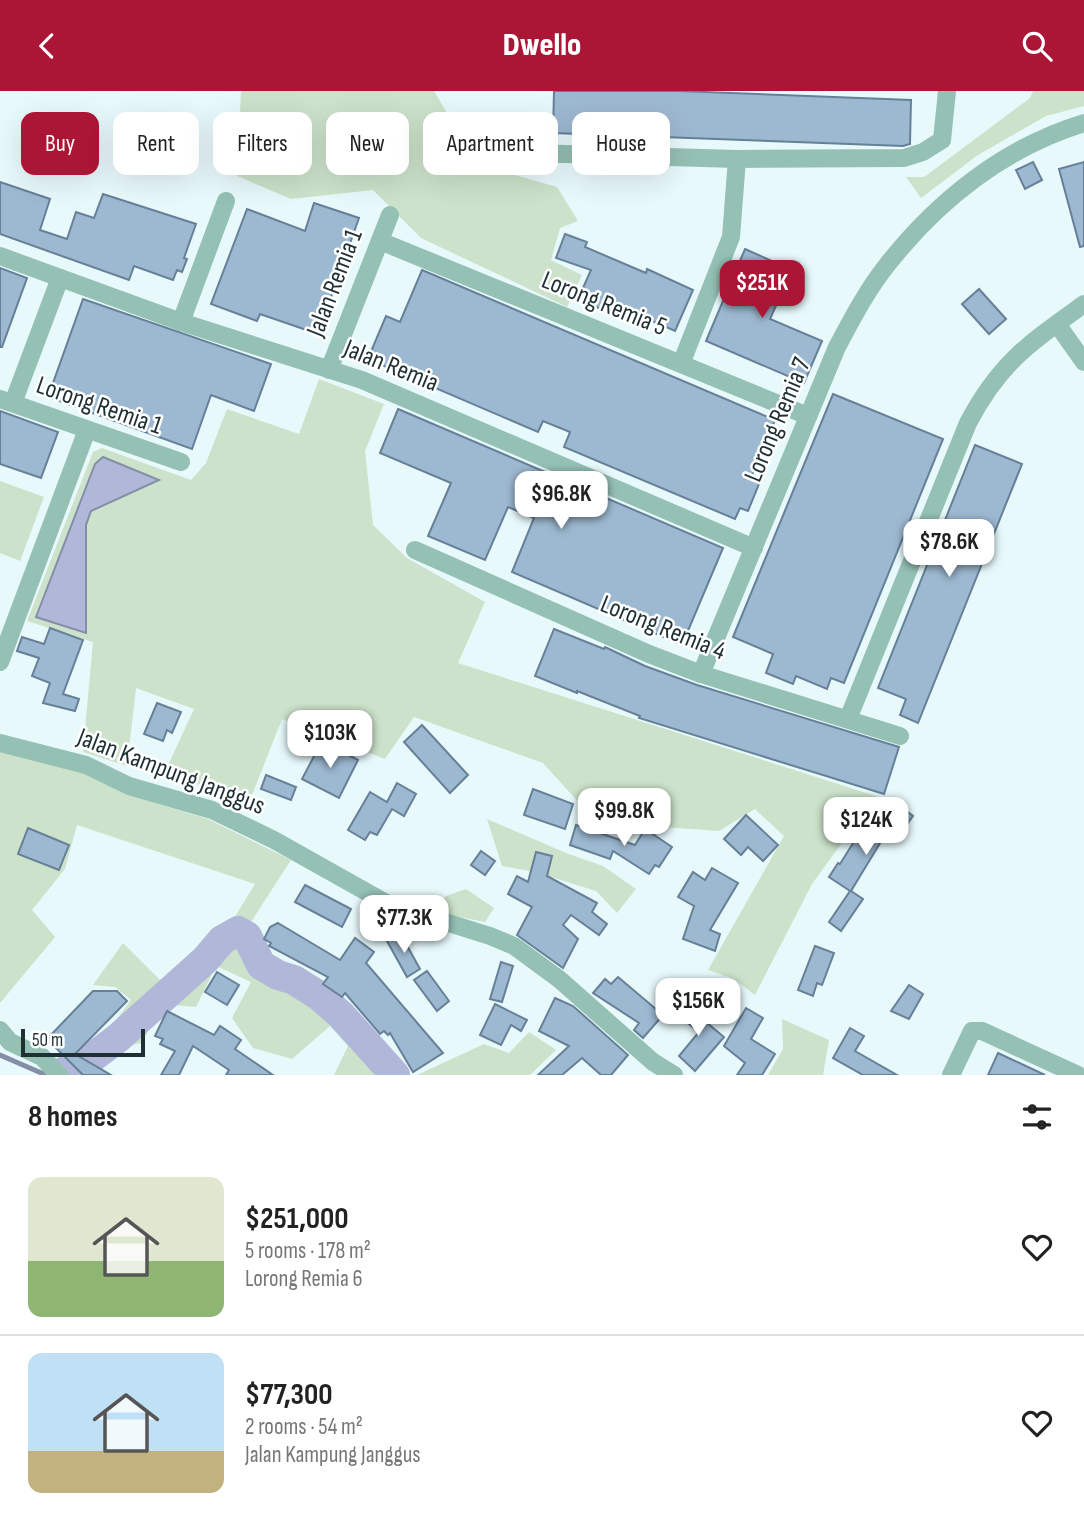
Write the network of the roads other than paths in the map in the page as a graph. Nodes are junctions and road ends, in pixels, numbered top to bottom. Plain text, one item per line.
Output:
1 (947, 91) edge
2 (1084, 123) edge
3 (558, 154) edge
4 (737, 159) junction
5 (226, 201) dead end
6 (390, 215) dead end
7 (380, 240) junction
8 (0, 256) edge
9 (60, 278) junction
10 (1084, 304) edge
11 (181, 322) junction
12 (1057, 324) junction
13 (1084, 362) edge
14 (681, 364) junction
15 (329, 370) junction
16 (6, 401) edge
17 (808, 416) junction
18 (87, 430) junction
19 (181, 463) dead end
20 (754, 548) junction
21 (415, 550) dead end
22 (0, 662) edge
23 (701, 674) junction
24 (848, 719) junction
25 (900, 736) dead end
26 (0, 743) edge
27 (0, 1030) edge
28 (59, 1075) edge
29 (674, 1075) edge
30 (951, 1075) edge
31 (1078, 1075) edge

1 - 4 street
2 - 17 street, Lorong Remia 7
3 - 4 street
4 - 14 street
5 - 11 street
6 - 7 street, Jalan Remia 1
7 - 14 street, Lorong Remia 5
7 - 15 street, Jalan Remia 1
8 - 9 street, Jalan Remia
9 - 11 street, Jalan Remia
9 - 16 street
10 - 12 street
11 - 15 street, Jalan Remia
12 - 13 street
12 - 24 street
14 - 17 street, Lorong Remia 5
15 - 20 street, Jalan Remia
16 - 18 street, Lorong Remia 1
17 - 20 street, Lorong Remia 7
18 - 19 street, Lorong Remia 1
18 - 22 street
20 - 23 street, Lorong Remia 7
21 - 23 street, Lorong Remia 4
23 - 24 street, Lorong Remia 4
24 - 25 street, Lorong Remia 4
26 - 29 street, Jalan Kampung Janggus
27 - 28 street
30 - 31 street

